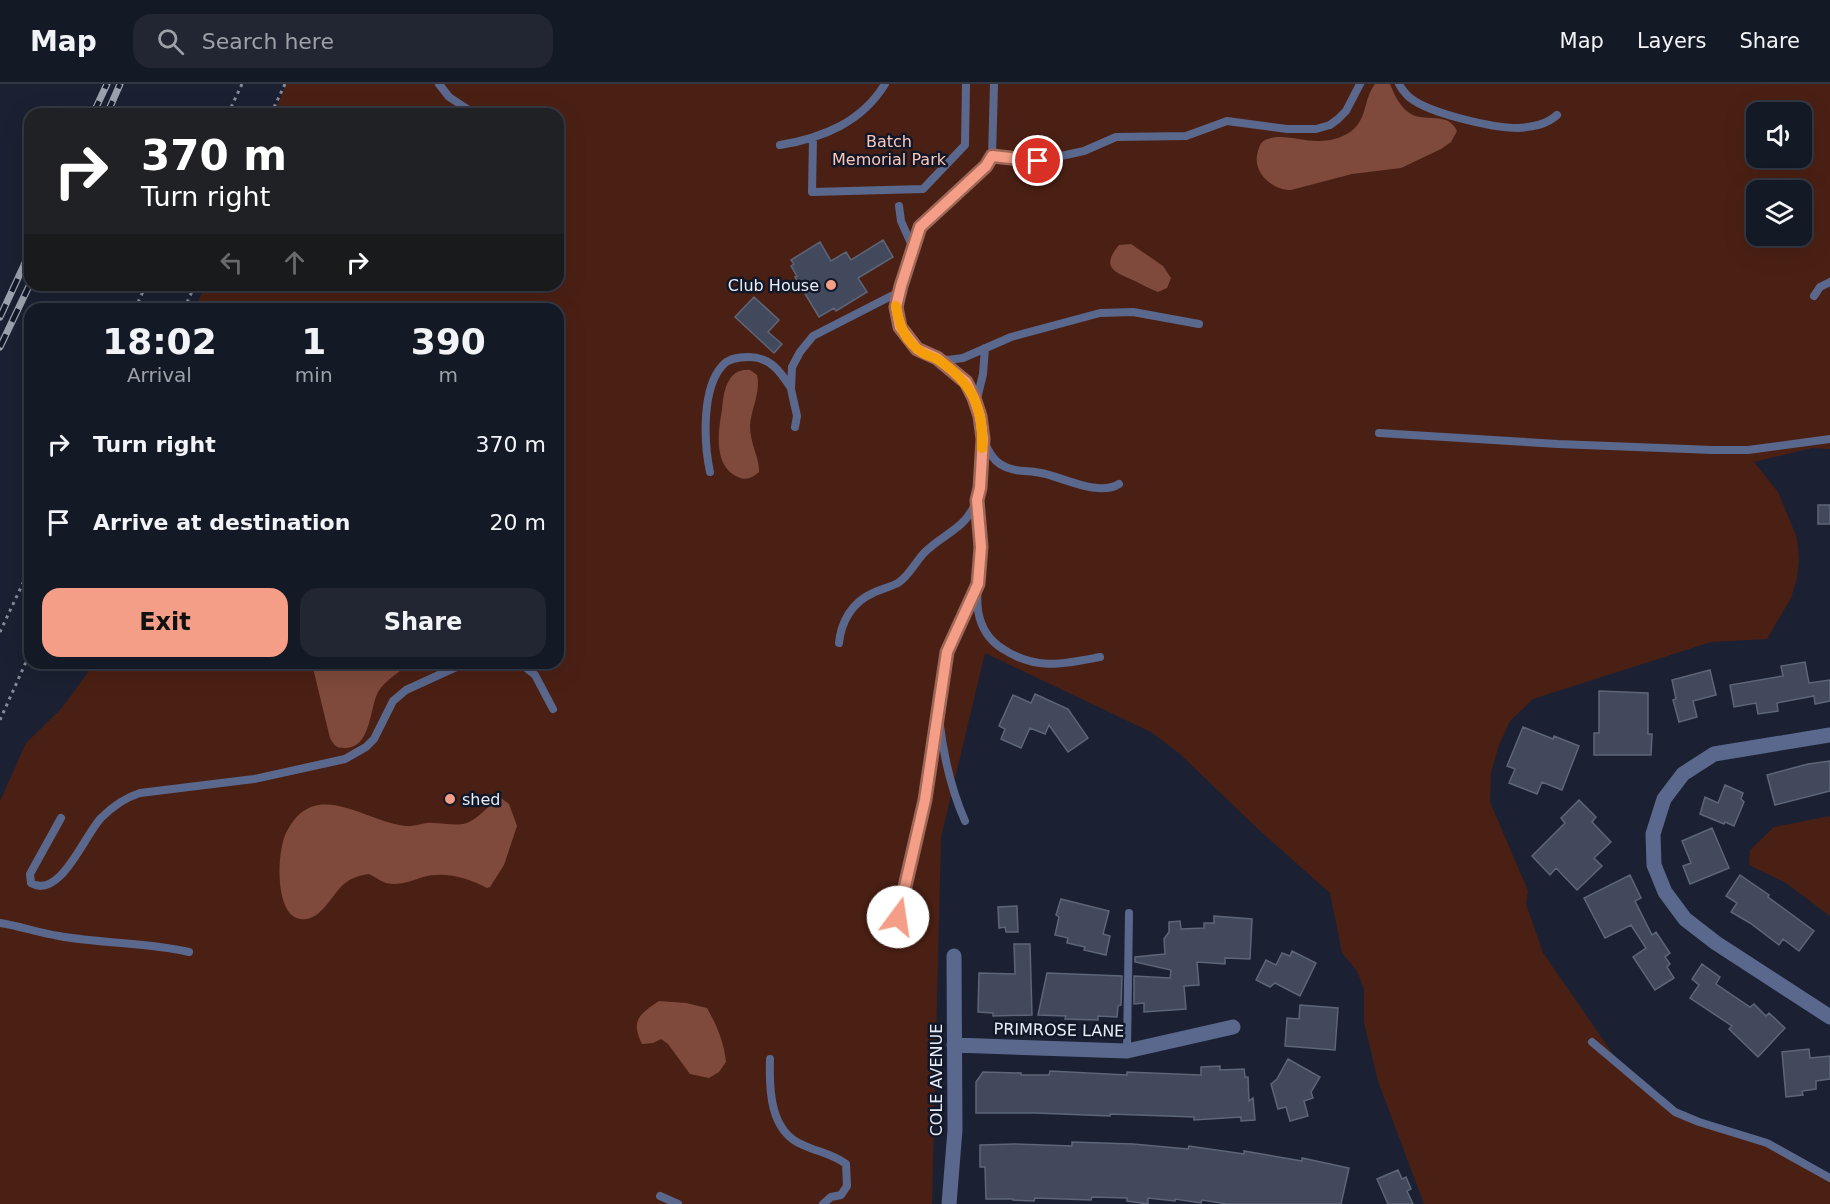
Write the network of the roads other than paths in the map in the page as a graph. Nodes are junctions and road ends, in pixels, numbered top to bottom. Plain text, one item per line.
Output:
1 (439, 84) edge
2 (885, 84) edge
3 (966, 84) edge
4 (994, 84) edge
5 (1360, 84) edge
6 (1399, 84) edge
7 (466, 108) edge
8 (1557, 115) dead end
9 (813, 138) junction
10 (780, 145) dead end
11 (992, 156) junction
12 (899, 206) dead end
13 (913, 248) junction
14 (1830, 282) edge
15 (899, 291) junction
16 (1814, 296) dead end
17 (1199, 324) dead end
18 (984, 348) junction
19 (937, 358) junction
20 (791, 388) junction
21 (976, 404) junction
22 (795, 427) dead end
23 (1379, 433) dead end
24 (983, 439) junction
25 (1830, 439) edge
26 (710, 472) dead end
27 (1119, 484) dead end
28 (977, 500) junction
29 (978, 584) junction
30 (839, 643) dead end
31 (1100, 657) dead end
32 (452, 669) edge
33 (528, 669) edge
34 (938, 708) junction
35 (553, 709) dead end
36 (1830, 735) edge
37 (61, 818) dead end
38 (965, 821) dead end
39 (1129, 913) dead end
40 (0, 923) edge
41 (886, 941) dead end
42 (189, 952) dead end
43 (954, 956) dead end
44 (1830, 1017) edge
45 (1233, 1028) dead end
46 (1592, 1042) dead end
47 (954, 1045) junction
48 (1126, 1051) junction
49 (770, 1059) dead end
50 (1830, 1178) edge
51 (660, 1196) dead end
52 (678, 1204) edge
53 (823, 1204) edge
54 (949, 1204) edge

1 - 7 lane
2 - 9 lane
3 - 9 lane
4 - 11 lane
5 - 11 lane
6 - 8 lane
9 - 10 lane
11 - 13 lane
12 - 13 lane
13 - 15 lane
14 - 16 lane
15 - 19 lane
15 - 20 lane
17 - 18 lane
18 - 19 lane
18 - 21 lane
19 - 21 lane
20 - 22 lane
20 - 26 lane
21 - 24 lane
23 - 25 lane
24 - 27 lane
24 - 28 lane
28 - 29 lane
28 - 30 lane
29 - 31 lane
29 - 34 lane
32 - 37 lane
33 - 35 lane
34 - 38 lane
34 - 41 lane
36 - 44 street
39 - 48 lane
40 - 42 lane
43 - 47 street, COLE AVENUE
45 - 48 street, PRIMROSE LANE
46 - 50 lane
47 - 48 street, PRIMROSE LANE
47 - 54 street, COLE AVENUE
49 - 53 lane
51 - 52 lane

